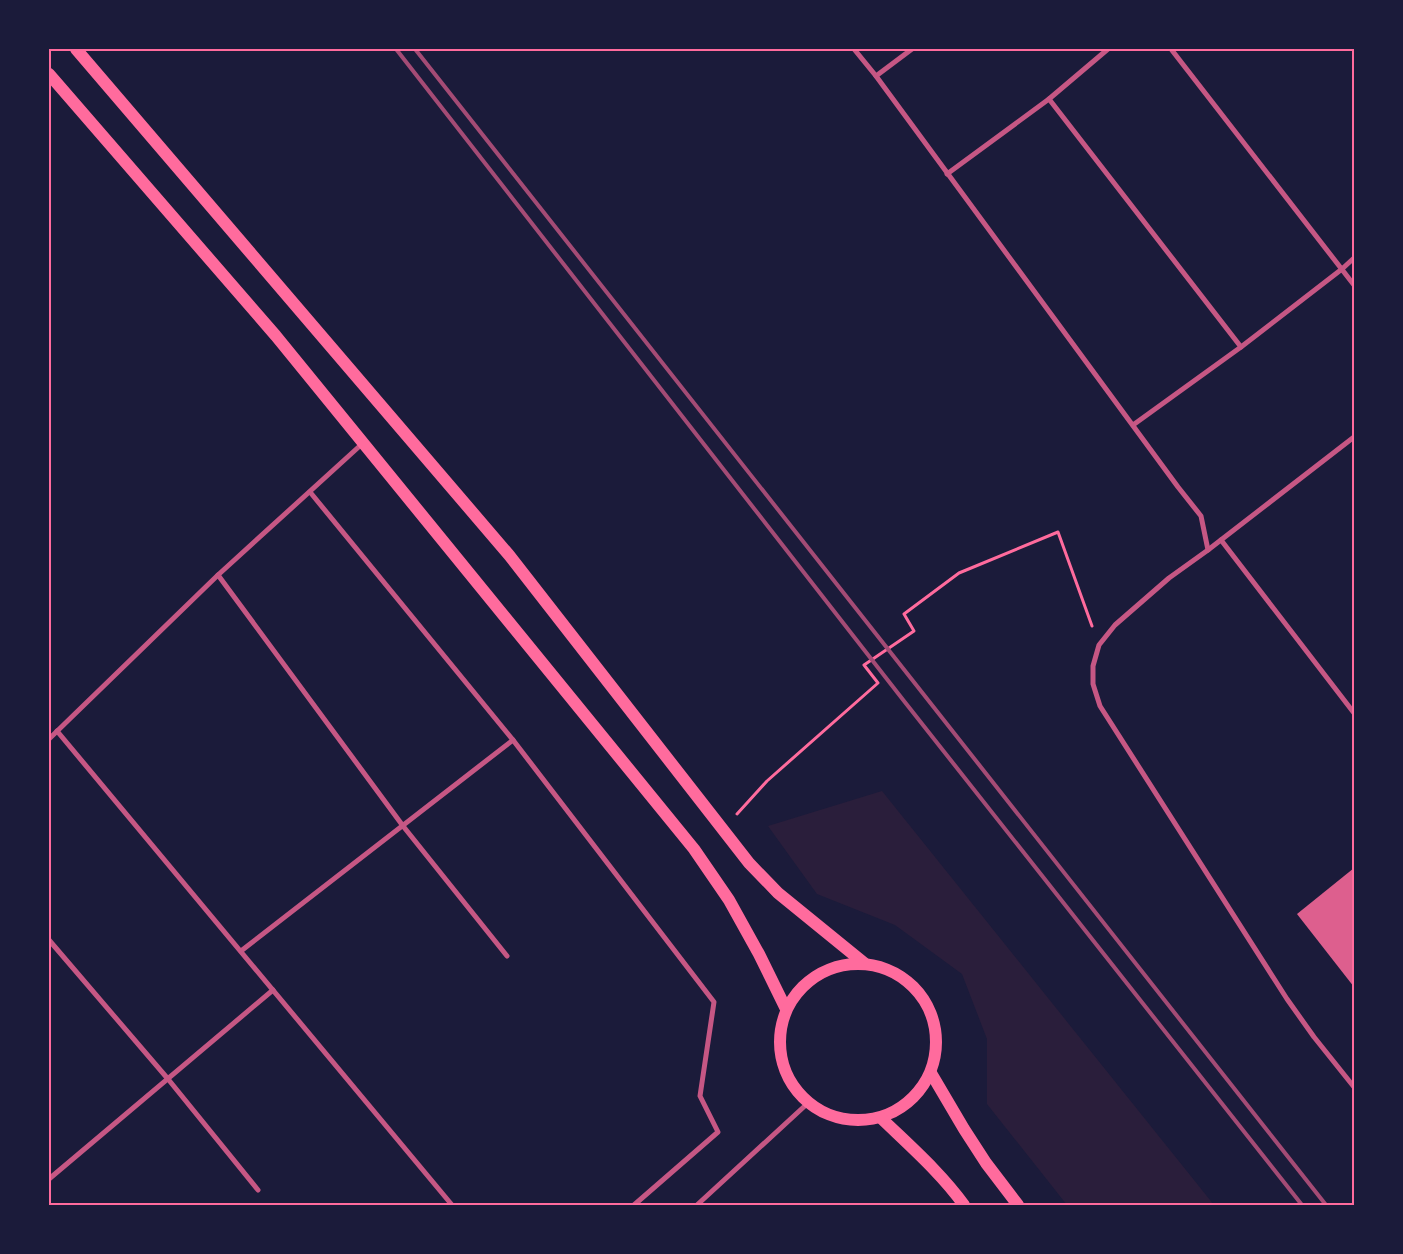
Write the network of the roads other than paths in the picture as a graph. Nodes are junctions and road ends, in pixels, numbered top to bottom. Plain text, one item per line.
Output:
1 (76, 49) edge
2 (854, 49) edge
3 (912, 49) edge
4 (1108, 49) edge
5 (1171, 49) edge
6 (49, 74) edge
7 (876, 76) junction
8 (1049, 99) junction
9 (947, 174) junction
10 (1354, 258) edge
11 (1342, 269) junction
12 (1354, 285) edge
13 (1241, 347) junction
14 (1133, 426) junction
15 (1354, 436) edge
16 (363, 443) junction
17 (310, 492) junction
18 (1221, 540) junction
19 (1208, 550) junction
20 (218, 576) junction
21 (1354, 713) edge
22 (58, 731) junction
23 (49, 739) edge
24 (513, 740) junction
25 (402, 826) junction
26 (49, 940) edge
27 (240, 951) junction
28 (507, 956) dead end
29 (864, 963) junction
30 (273, 990) junction
31 (786, 1009) junction
32 (931, 1073) junction
33 (168, 1079) junction
34 (1354, 1087) edge
35 (808, 1103) junction
36 (881, 1118) junction
37 (49, 1179) edge
38 (258, 1190) dead end
39 (452, 1205) edge
40 (634, 1205) edge
41 (697, 1205) edge
42 (964, 1205) edge
43 (1018, 1205) edge

1 - 29 main road
2 - 7 street
3 - 7 street
4 - 8 street
5 - 11 street
6 - 16 main road
7 - 9 street
8 - 9 street
8 - 13 street
9 - 14 street
10 - 11 street
11 - 12 street
11 - 13 street
13 - 14 street
14 - 19 street
15 - 18 street
16 - 17 street
16 - 31 main road
17 - 20 street
17 - 24 street
18 - 19 street
18 - 21 street
19 - 34 street
20 - 22 street
20 - 25 street
22 - 23 street
22 - 27 street
24 - 25 street
24 - 40 street
25 - 27 street
25 - 28 street
26 - 33 street
27 - 30 street
29 - 31 main road
29 - 32 main road
30 - 33 street
30 - 39 street
31 - 35 main road
32 - 36 main road
32 - 43 main road
33 - 37 street
33 - 38 street
35 - 36 main road
35 - 41 street
36 - 42 main road

